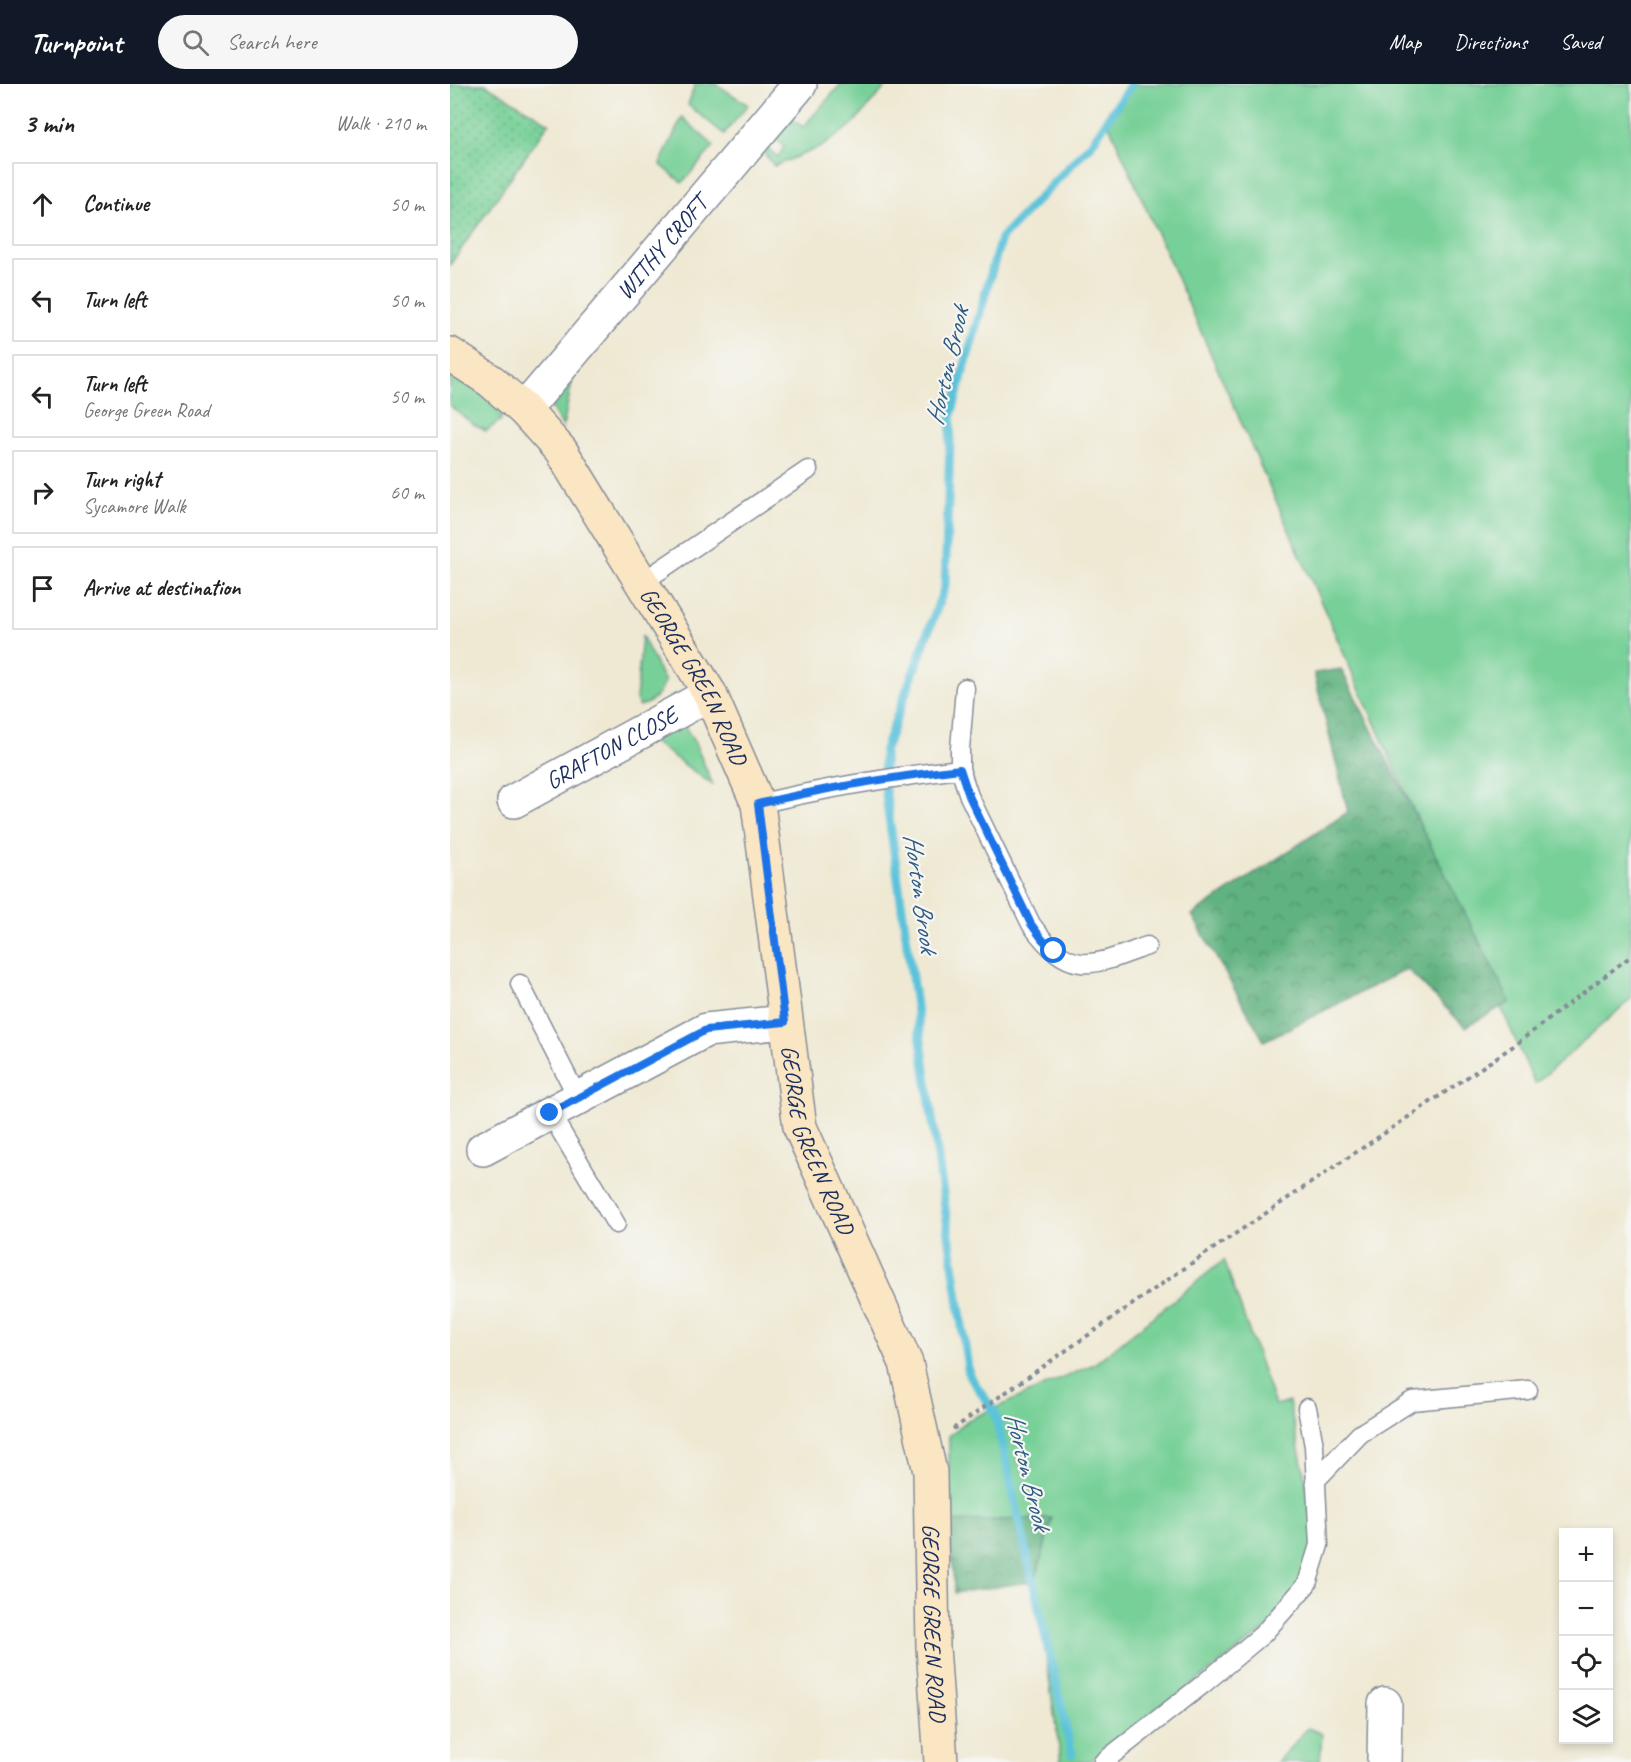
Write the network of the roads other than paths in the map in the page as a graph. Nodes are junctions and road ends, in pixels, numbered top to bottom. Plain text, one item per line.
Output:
1 (800, 84) edge
2 (450, 354) edge
3 (524, 410) junction
4 (808, 470) dead end
5 (641, 583) junction
6 (965, 688) dead end
7 (710, 694) junction
8 (960, 769) junction
9 (514, 801) dead end
10 (758, 804) junction
11 (1147, 946) dead end
12 (520, 984) dead end
13 (785, 1022) junction
14 (578, 1098) junction
15 (550, 1113) junction
16 (483, 1149) dead end
17 (616, 1224) dead end
18 (1528, 1390) dead end
19 (1306, 1408) dead end
20 (1315, 1481) junction
21 (1385, 1704) dead end
22 (941, 1762) edge
23 (1103, 1762) edge
24 (1384, 1762) edge

1 - 3 street, WITHY CROFT
2 - 3 street, GEORGE GREEN ROAD
3 - 5 street, GEORGE GREEN ROAD
4 - 5 lane
5 - 7 street, GEORGE GREEN ROAD
6 - 8 lane
7 - 9 street, GRAFTON CLOSE
7 - 10 street, GEORGE GREEN ROAD
8 - 10 lane
8 - 11 lane
10 - 13 street, GEORGE GREEN ROAD
12 - 14 lane
13 - 14 street
13 - 22 street, GEORGE GREEN ROAD
14 - 15 street
15 - 16 street
15 - 17 lane
18 - 20 lane
19 - 20 lane
20 - 23 lane
21 - 24 street

